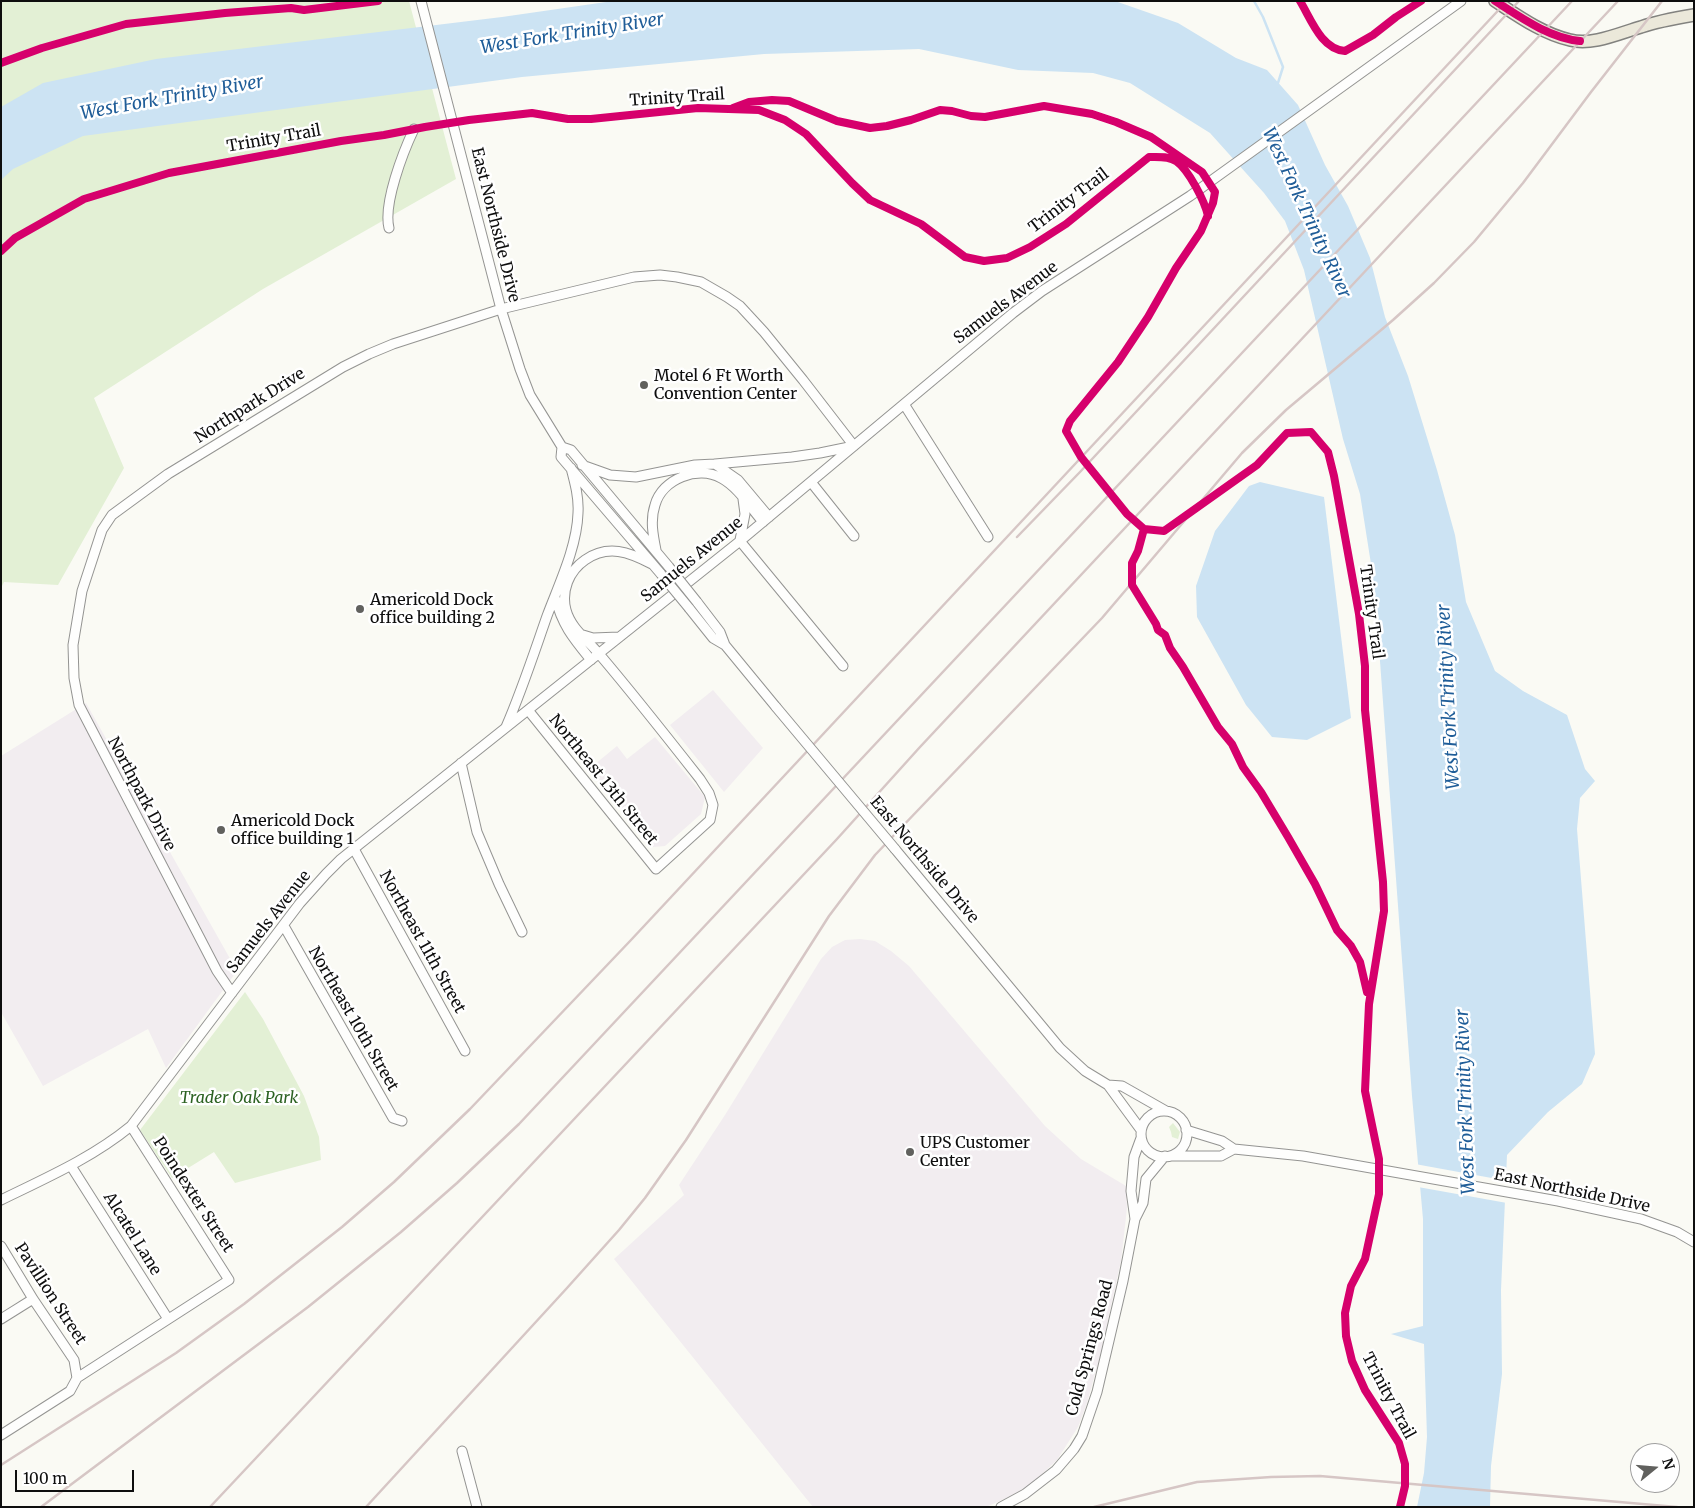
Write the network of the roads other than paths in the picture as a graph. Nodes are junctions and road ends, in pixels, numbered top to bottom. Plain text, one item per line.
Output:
1 (422, 1) edge
2 (1461, 1) edge
3 (1495, 1) edge
4 (1694, 15) edge
5 (414, 129) dead end
6 (389, 228) dead end
7 (501, 309) junction
8 (904, 404) junction
9 (562, 446) junction
10 (854, 446) junction
11 (715, 464) junction
12 (582, 465) junction
13 (571, 468) junction
14 (811, 482) junction
15 (743, 498) junction
16 (766, 520) junction
17 (854, 536) dead end
18 (988, 537) dead end
19 (740, 541) junction
20 (656, 553) junction
21 (652, 564) junction
22 (554, 596) junction
23 (580, 634) junction
24 (619, 637) junction
25 (725, 645) junction
26 (599, 653) junction
27 (591, 660) junction
28 (843, 666) dead end
29 (528, 710) junction
30 (505, 728) junction
31 (461, 763) junction
32 (354, 848) junction
33 (284, 926) junction
34 (522, 932) dead end
35 (232, 993) junction
36 (465, 1051) dead end
37 (1108, 1085) junction
38 (1166, 1111) junction
39 (402, 1120) dead end
40 (131, 1126) junction
41 (1186, 1130) junction
42 (1141, 1134) junction
43 (1234, 1149) junction
44 (1167, 1156) junction
45 (71, 1166) junction
46 (1, 1200) edge
47 (1135, 1219) junction
48 (1694, 1242) edge
49 (1, 1246) edge
50 (33, 1299) junction
51 (1, 1318) edge
52 (168, 1319) junction
53 (76, 1383) junction
54 (1, 1435) edge
55 (462, 1450) dead end
56 (477, 1507) edge
57 (1000, 1507) edge

1 - 7 street, East Northside Drive
2 - 8 street, Samuels Avenue
3 - 4 main road
5 - 6 street
7 - 9 street, East Northside Drive
7 - 10 street, Northpark Drive
7 - 35 street, Northpark Drive
8 - 10 street, Samuels Avenue
8 - 18 street
9 - 12 street, East Northside Drive
9 - 13 street, East Northside Drive
10 - 11 street
10 - 14 street, Samuels Avenue
11 - 12 street
11 - 16 street
12 - 20 street, East Northside Drive
13 - 21 street, East Northside Drive
13 - 22 street
14 - 16 street, Samuels Avenue
14 - 17 street
15 - 16 street
15 - 19 street
15 - 20 street
16 - 19 street, Samuels Avenue
19 - 24 street, Samuels Avenue
19 - 28 street
20 - 25 street, East Northside Drive, bridge
21 - 23 street
21 - 25 street, East Northside Drive, bridge
22 - 27 street
22 - 30 street
23 - 24 street
23 - 26 street
24 - 26 street, Samuels Avenue
25 - 37 street, East Northside Drive, bridge
26 - 27 street, Samuels Avenue
26 - 29 street, Northeast 13th Street
27 - 29 street, Samuels Avenue
29 - 30 street, Samuels Avenue
30 - 31 street, Samuels Avenue
31 - 32 street, Samuels Avenue
31 - 34 street
32 - 33 street, Samuels Avenue
32 - 36 street, Northeast 11th Street
33 - 35 street, Samuels Avenue
33 - 39 street, Northeast 10th Street
35 - 40 street, Samuels Avenue
37 - 38 street, East Northside Drive
37 - 42 street, East Northside Drive
38 - 41 street
38 - 42 street
40 - 45 street, Samuels Avenue
40 - 52 street, Poindexter Street
41 - 43 street, East Northside Drive
41 - 44 street
42 - 44 street
42 - 47 street, Cold Springs Road
43 - 44 street, East Northside Drive
43 - 48 street, East Northside Drive
44 - 47 street, Cold Springs Road
45 - 46 street, Samuels Avenue
45 - 52 street, Alcatel Lane
47 - 57 street, Cold Springs Road
49 - 50 street, Pavillion Street
50 - 51 street
50 - 53 street, Pavillion Street
52 - 53 street
53 - 54 street
55 - 56 street

